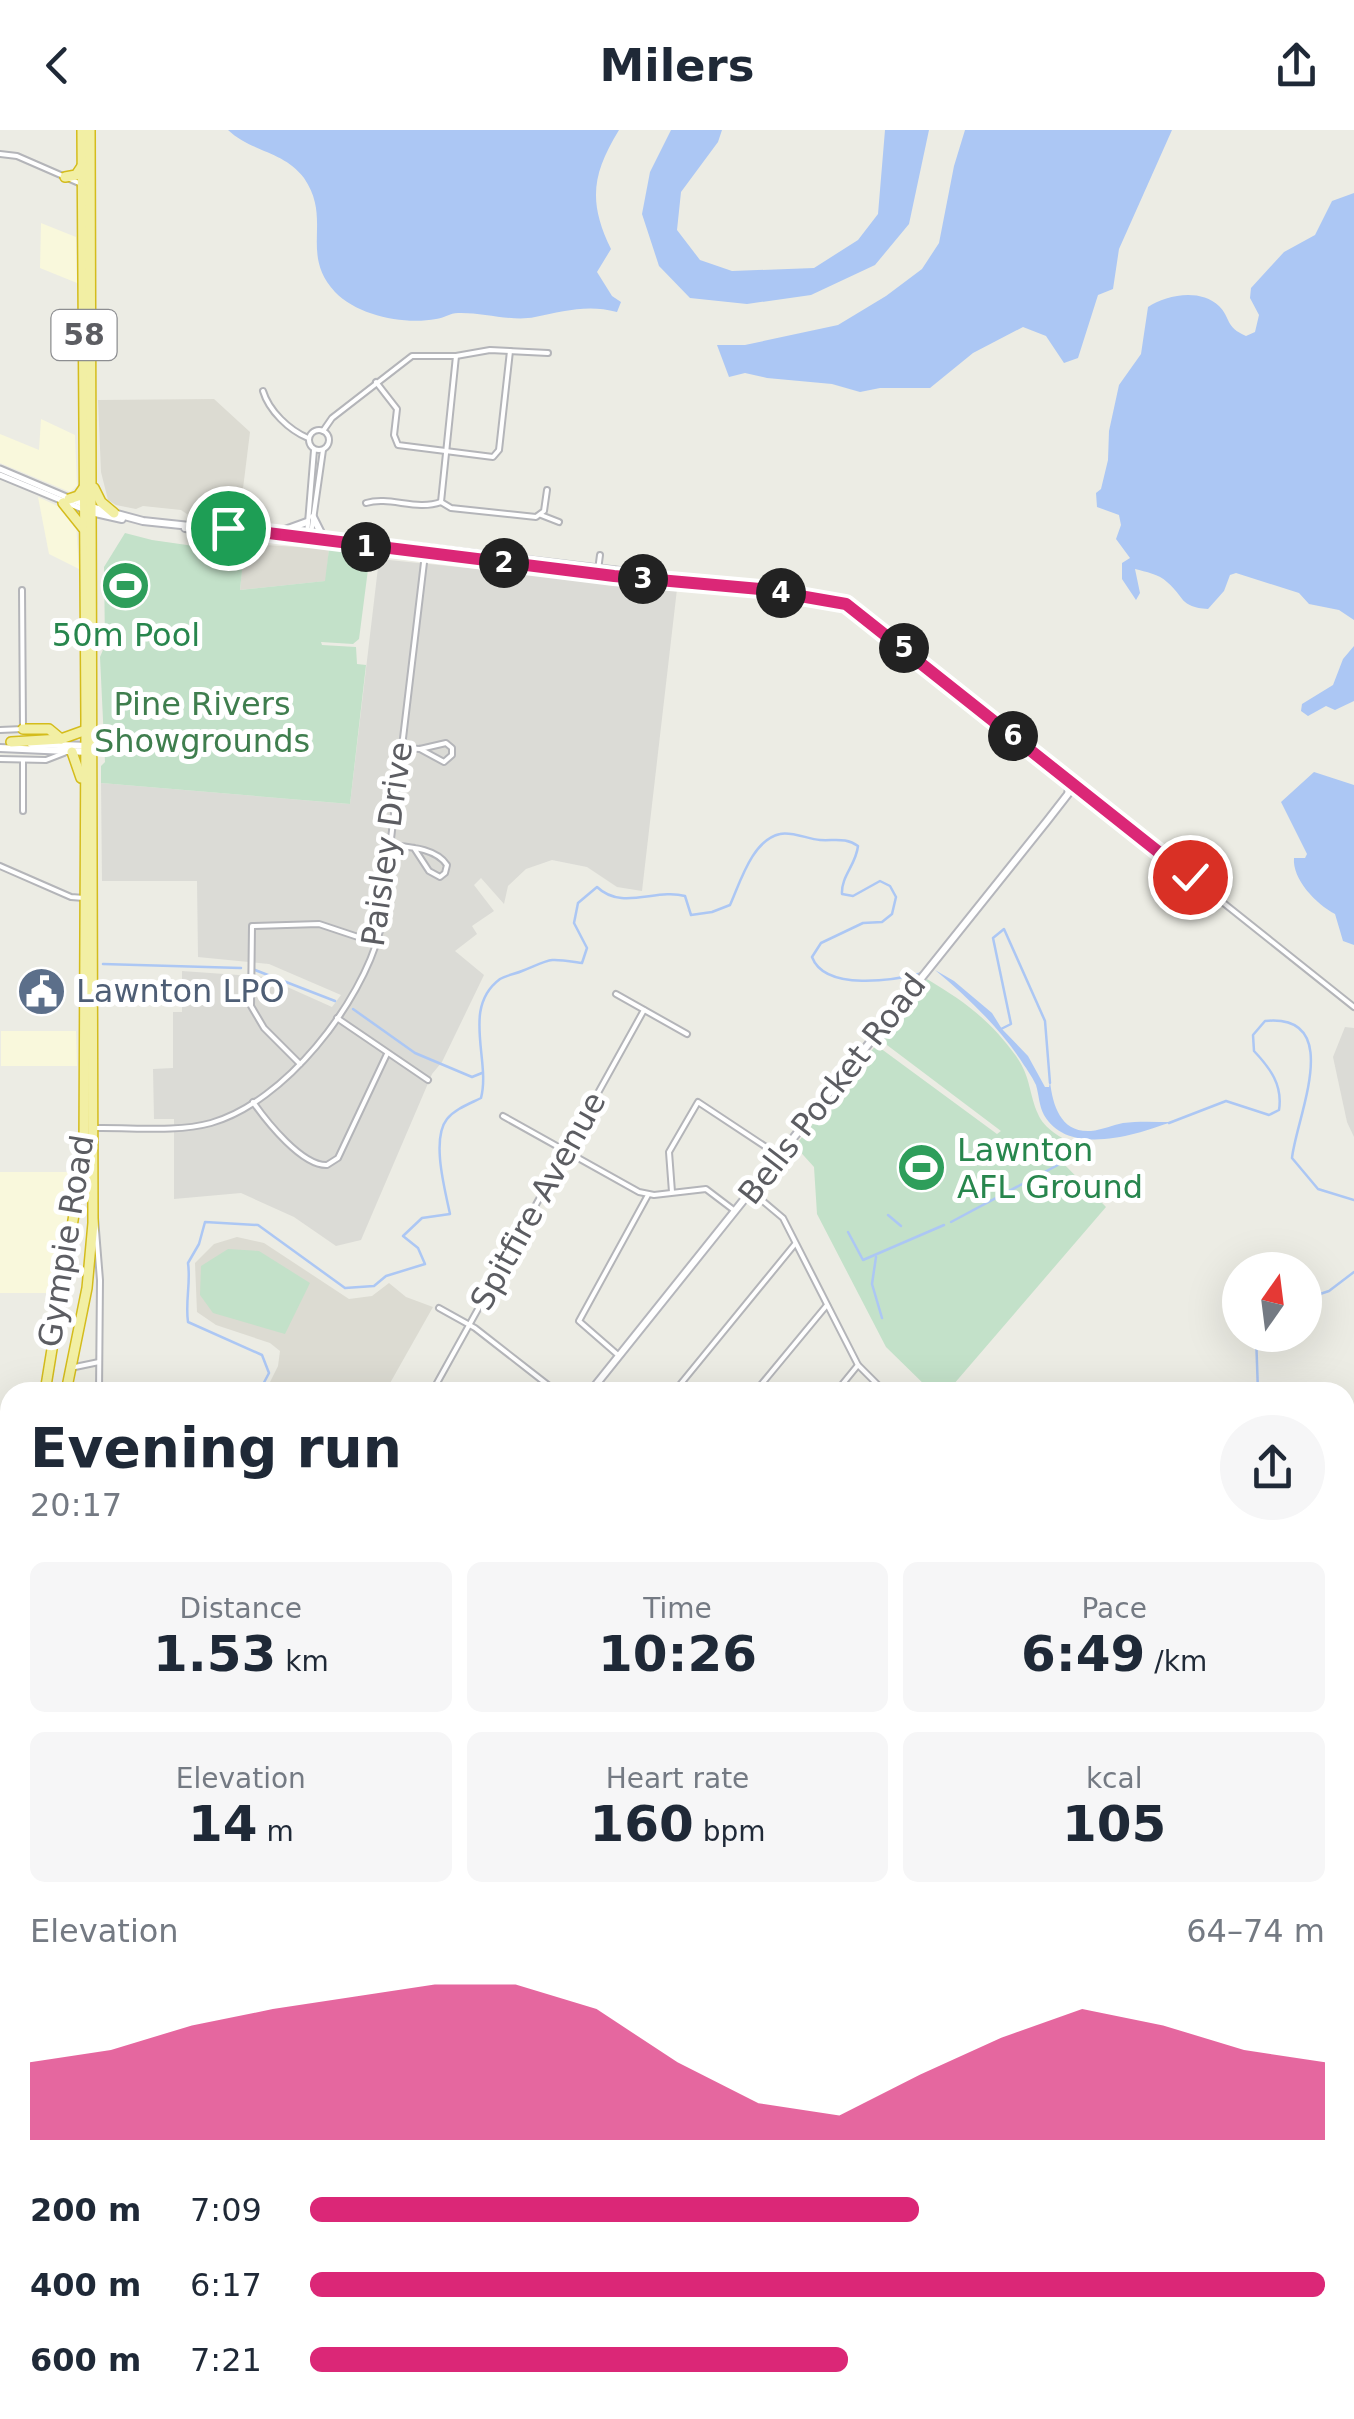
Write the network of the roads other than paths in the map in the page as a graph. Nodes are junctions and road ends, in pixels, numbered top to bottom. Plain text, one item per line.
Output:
1 (82, 130) edge
2 (90, 130) edge
3 (0, 154) edge
4 (83, 166) junction
5 (66, 177) junction
6 (87, 183) junction
7 (510, 351) junction
8 (548, 353) dead end
9 (456, 356) junction
10 (376, 382) junction
11 (262, 390) dead end
12 (323, 430) junction
13 (308, 438) junction
14 (314, 450) junction
15 (323, 450) junction
16 (446, 452) junction
17 (0, 472) edge
18 (89, 486) junction
19 (547, 490) dead end
20 (66, 501) junction
21 (440, 502) junction
22 (366, 503) dead end
23 (89, 509) junction
24 (541, 515) junction
25 (117, 517) junction
26 (310, 519) junction
27 (559, 522) dead end
28 (90, 532) junction
29 (283, 533) junction
30 (265, 534) junction
31 (323, 536) junction
32 (308, 537) junction
33 (426, 551) junction
34 (600, 554) dead end
35 (598, 571) junction
36 (22, 590) dead end
37 (23, 729) junction
38 (0, 730) edge
39 (86, 730) junction
40 (61, 739) junction
41 (2, 744) edge
42 (401, 748) junction
43 (90, 749) junction
44 (420, 750) junction
45 (69, 752) junction
46 (0, 759) edge
47 (23, 760) junction
48 (1070, 785) junction
49 (85, 790) junction
50 (23, 811) dead end
51 (390, 846) junction
52 (414, 848) junction
53 (0, 866) edge
54 (88, 898) junction
55 (376, 943) junction
56 (616, 994) dead end
57 (1354, 1007) edge
58 (644, 1010) junction
59 (336, 1017) junction
60 (687, 1034) dead end
61 (387, 1054) junction
62 (300, 1064) junction
63 (428, 1080) dead end
64 (252, 1102) junction
65 (503, 1116) dead end
66 (89, 1128) junction
67 (566, 1152) junction
68 (779, 1156) junction
69 (751, 1191) junction
70 (672, 1192) junction
71 (648, 1195) junction
72 (735, 1211) junction
73 (95, 1221) junction
74 (74, 1224) junction
75 (795, 1244) junction
76 (828, 1306) junction
77 (438, 1308) dead end
78 (470, 1324) junction
79 (74, 1352) junction
80 (619, 1356) junction
81 (86, 1362) junction
82 (99, 1362) junction
83 (858, 1365) junction
84 (70, 1369) junction
85 (47, 1382) edge
86 (68, 1382) edge
87 (99, 1382) edge
88 (437, 1382) edge
89 (543, 1382) edge
90 (601, 1382) edge
91 (682, 1382) edge
92 (763, 1382) edge
93 (844, 1382) edge
94 (875, 1382) edge

1 - 4 highway, Gympie Road / 58
2 - 6 highway, Gympie Road / 58
3 - 5 street
4 - 5 highway
4 - 6 highway, Gympie Road / 58
5 - 6 street
6 - 18 highway, Gympie Road / 58
7 - 8 street
7 - 9 street
7 - 16 street
9 - 10 street
9 - 16 street
10 - 12 street
10 - 16 street
11 - 13 street
12 - 13 street
12 - 15 street
13 - 14 street
14 - 15 street
14 - 26 street
15 - 26 street
16 - 21 street
17 - 20 street
18 - 20 highway
18 - 23 highway, Gympie Road / 58
18 - 25 highway
19 - 24 street
20 - 23 street
20 - 28 highway
21 - 22 street
21 - 24 street
23 - 25 main road
23 - 28 highway, Gympie Road / 58
24 - 27 street
25 - 28 highway
25 - 30 main road
26 - 29 main road
26 - 31 main road
26 - 32 street
28 - 39 highway, Gympie Road / 58
28 - 43 highway, Gympie Road / 58
29 - 30 main road
29 - 32 main road
30 - 32 main road
31 - 32 main road
31 - 33 main road
32 - 33 main road
33 - 35 main road
33 - 42 street, Paisley Drive
34 - 35 street
35 - 48 main road
36 - 37 street
37 - 38 street
37 - 40 highway
39 - 40 highway
39 - 43 highway, Gympie Road / 58
40 - 41 highway
41 - 43 main road
41 - 45 main road
42 - 44 street
42 - 51 street, Paisley Drive
43 - 45 main road
43 - 49 highway, Gympie Road / 58
43 - 54 highway, Gympie Road / 58
44 - 44 street
45 - 47 street
45 - 49 highway
46 - 47 street
47 - 50 street
48 - 57 street
48 - 68 main road, Bells Pocket Road
49 - 54 highway, Gympie Road / 58
51 - 52 street
51 - 55 street, Paisley Drive
52 - 52 street
53 - 54 street
54 - 66 highway, Gympie Road / 58
55 - 59 street, Paisley Drive
55 - 62 street
56 - 58 street
58 - 60 street
58 - 67 street, Spitfire Avenue
59 - 61 street
59 - 62 street, Paisley Drive
61 - 63 street
61 - 64 street
62 - 64 street, Paisley Drive
64 - 66 street, Paisley Drive
65 - 67 street
66 - 73 highway, Gympie Road / 58
66 - 74 highway, Gympie Road / 58
67 - 71 street
67 - 78 street, Spitfire Avenue
68 - 69 main road, Bells Pocket Road
68 - 70 street
69 - 72 main road, Bells Pocket Road
69 - 75 street
70 - 71 street
70 - 72 street
71 - 80 street
72 - 80 main road, Bells Pocket Road
73 - 74 highway
73 - 79 highway, Gympie Road / 58
73 - 82 street, Gympie Road
74 - 85 highway, Gympie Road / 58
75 - 76 street
75 - 91 street
76 - 83 street
76 - 92 street
77 - 78 street
78 - 88 street, Spitfire Avenue
78 - 89 street
79 - 81 street, Gympie Road
79 - 84 highway, Gympie Road / 58
80 - 90 main road, Bells Pocket Road
81 - 82 street, Gympie Road
81 - 84 street, Gympie Road
82 - 87 street, Gympie Road
83 - 93 street
83 - 94 street
84 - 86 highway, Gympie Road / 58

